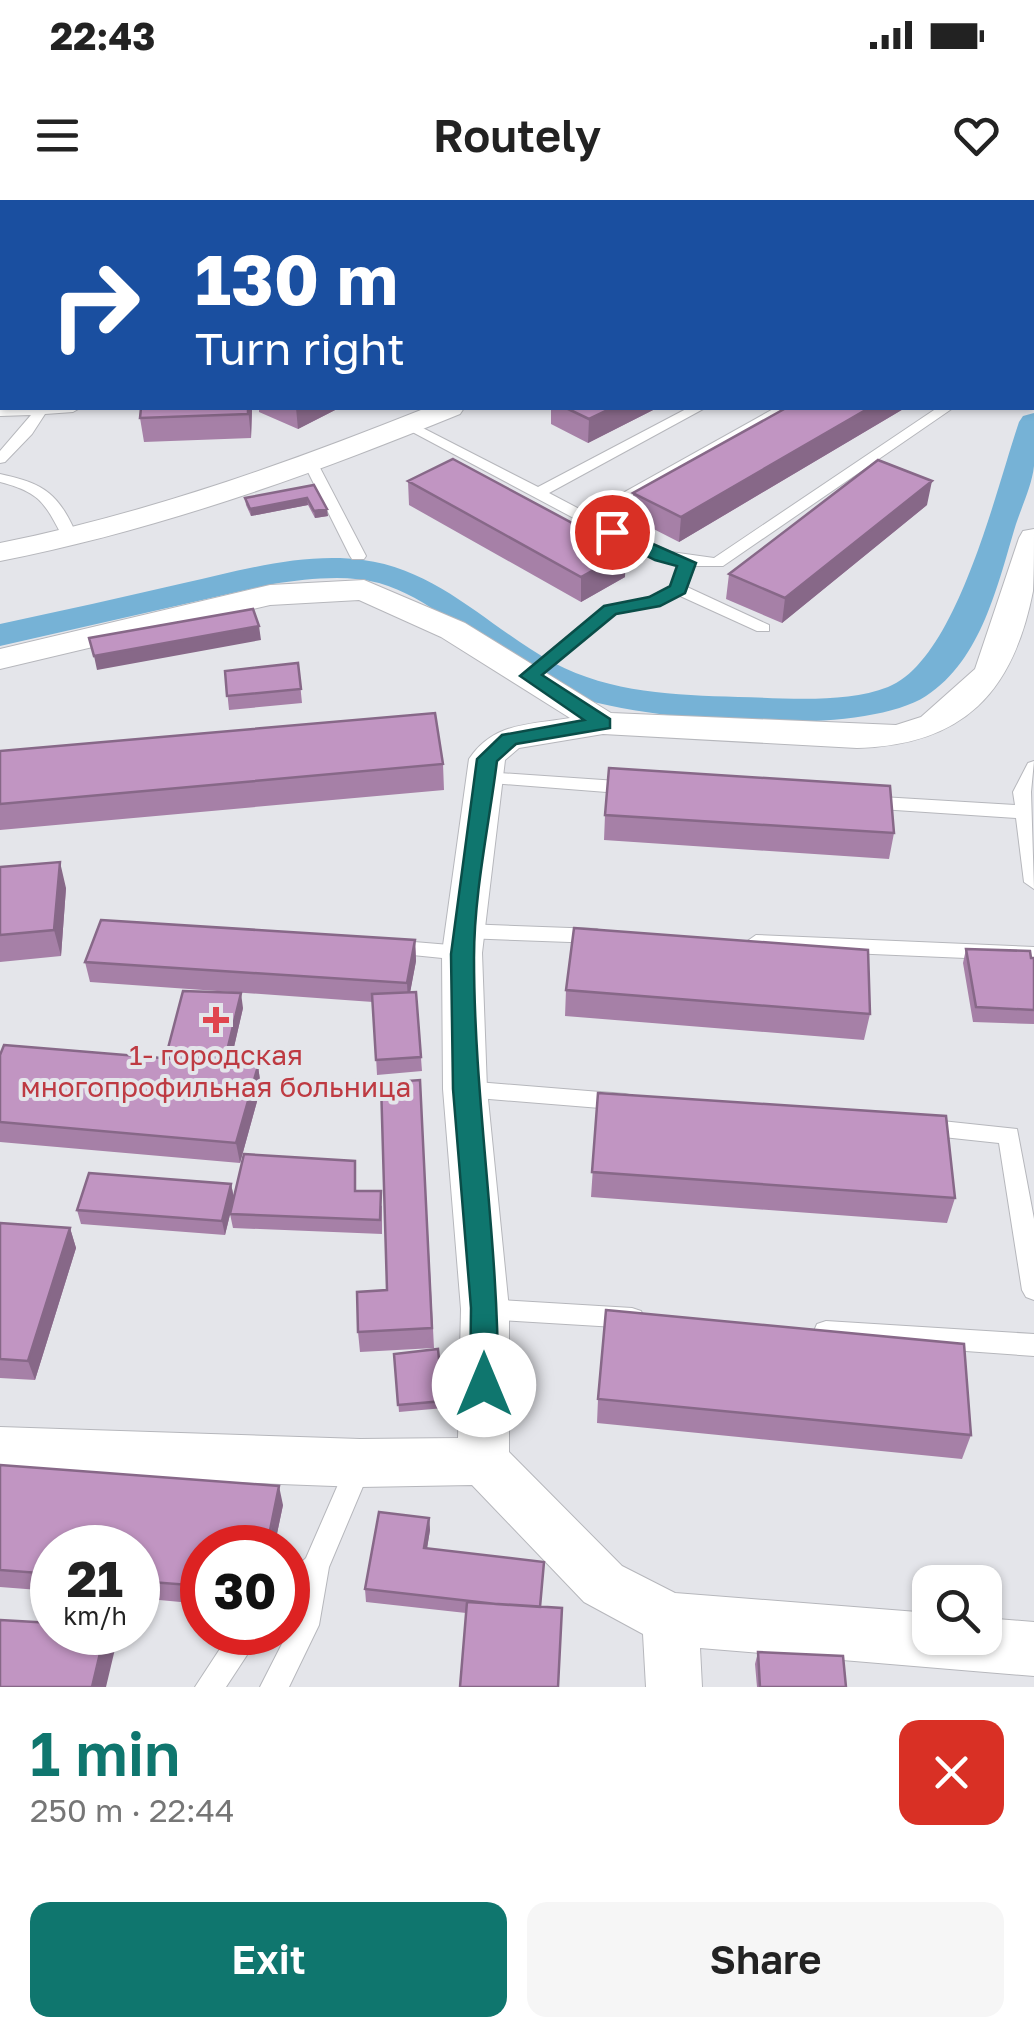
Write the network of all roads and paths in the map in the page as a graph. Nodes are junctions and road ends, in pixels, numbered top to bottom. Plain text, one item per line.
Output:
1 (27, 410) edge
2 (40, 410) edge
3 (446, 410) edge
4 (694, 410) edge
5 (780, 410) edge
6 (943, 410) edge
7 (0, 412) edge
8 (410, 427) junction
9 (0, 459) edge
10 (311, 464) junction
11 (0, 478) edge
12 (538, 493) junction
13 (587, 519) junction
14 (70, 538) junction
15 (1034, 538) edge
16 (0, 552) edge
17 (358, 556) dead end
18 (688, 563) junction
19 (678, 589) junction
20 (763, 628) dead end
21 (0, 659) edge
22 (530, 676) junction
23 (602, 723) junction
24 (1034, 767) edge
25 (484, 778) junction
26 (658, 789) edge
27 (851, 801) edge
28 (1025, 812) junction
29 (1034, 882) edge
30 (622, 937) edge
31 (463, 942) junction
32 (739, 942) edge
33 (376, 946) edge
34 (1034, 954) edge
35 (465, 1089) junction
36 (640, 1104) edge
37 (892, 1125) edge
38 (1034, 1290) edge
39 (485, 1308) junction
40 (661, 1320) edge
41 (798, 1330) edge
42 (1034, 1346) edge
43 (0, 1450) edge
44 (483, 1461) junction
45 (360, 1464) junction
46 (316, 1567) junction
47 (310, 1572) edge
48 (670, 1618) junction
49 (1034, 1649) edge
50 (232, 1655) edge
51 (209, 1687) edge
52 (274, 1687) edge
53 (674, 1687) edge

1 - 7 lane
2 - 9 lane
3 - 8 street
4 - 12 lane
5 - 13 lane
6 - 18 lane
8 - 10 street
8 - 12 lane
10 - 14 street
10 - 17 lane
11 - 14 lane
12 - 13 lane
13 - 18 lane
14 - 16 street
15 - 23 street
18 - 19 lane
19 - 20 lane
19 - 22 lane
21 - 22 street
22 - 23 street
23 - 25 street
24 - 28 lane
25 - 26 lane
25 - 31 street
27 - 28 lane
28 - 29 lane
30 - 31 lane
31 - 33 lane
31 - 35 street
32 - 34 lane
35 - 36 lane
35 - 39 street
37 - 38 lane
39 - 40 lane
39 - 44 street
41 - 42 lane
43 - 45 street
44 - 45 street
44 - 48 street
45 - 46 lane
46 - 47 lane
46 - 52 lane
48 - 49 street
48 - 53 street
50 - 51 lane

